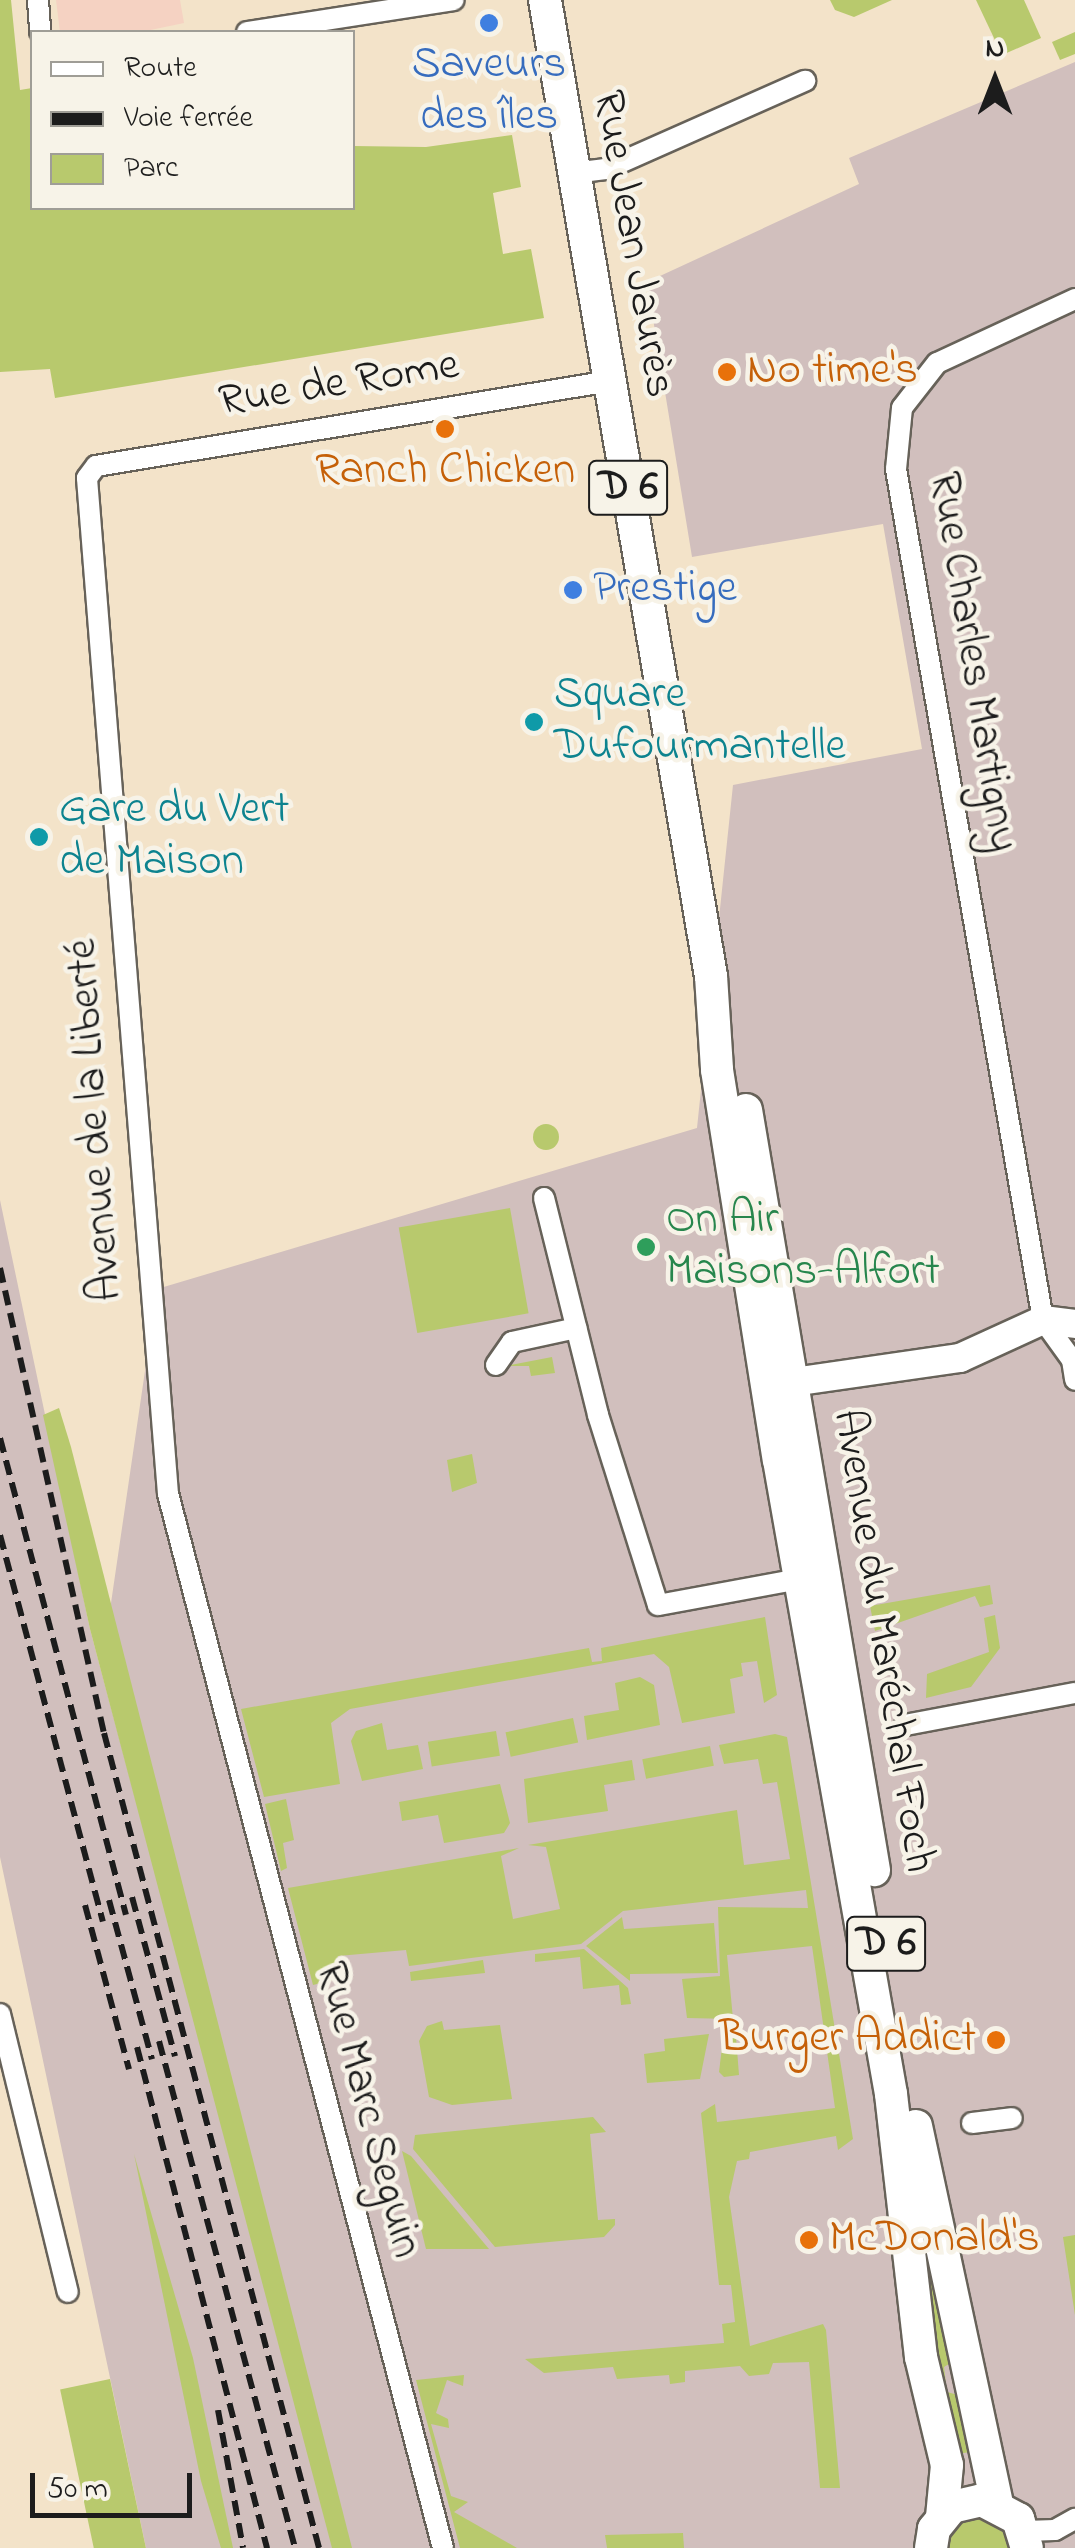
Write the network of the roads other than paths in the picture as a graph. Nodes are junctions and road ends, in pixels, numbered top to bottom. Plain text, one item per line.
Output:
1 (38, 0) edge
2 (310, 0) edge
3 (454, 0) edge
4 (544, 0) edge
5 (314, 28) edge
6 (40, 30) edge
7 (280, 30) edge
8 (806, 81) dead end
9 (573, 173) junction
10 (1075, 299) edge
11 (610, 381) junction
12 (86, 478) joint
13 (544, 1198) dead end
14 (1044, 1320) junction
15 (1075, 1324) edge
16 (576, 1328) junction
17 (496, 1365) dead end
18 (1075, 1380) edge
19 (780, 1383) junction
20 (779, 1460) joint
21 (800, 1579) junction
22 (219, 1691) joint
23 (1075, 1692) edge
24 (905, 1725) dead end
25 (0, 2014) edge
26 (1012, 2118) dead end
27 (972, 2123) dead end
28 (68, 2292) dead end
29 (997, 2503) junction
30 (1075, 2519) edge
31 (936, 2533) edge
32 (1026, 2540) edge
33 (444, 2548) edge

1 - 6 street
2 - 5 street
3 - 5 street
4 - 9 main road, Rue Jean Jaurès / D 6
5 - 7 street
8 - 9 street
9 - 11 main road, Rue Jean Jaurès / D 6
10 - 14 street, Rue Charles Martigny
11 - 12 street, Rue de Rome
11 - 19 main road, Rue Jean Jaurès / D 6
12 - 22 street, Avenue de la Liberté
13 - 16 street
14 - 15 street
14 - 18 street
14 - 19 street
16 - 17 street
16 - 21 street
19 - 20 main road, Rue Jean Jaurès / D 6
19 - 29 main road, Avenue du Maréchal Foch / D 6
20 - 21 main road, Avenue du Maréchal Foch / D 6
21 - 31 main road, Avenue du Maréchal Foch / D 6
22 - 33 street, Rue Marc Seguin
23 - 24 street
25 - 28 street
26 - 27 street
29 - 31 main road
29 - 32 main road
30 - 32 street

